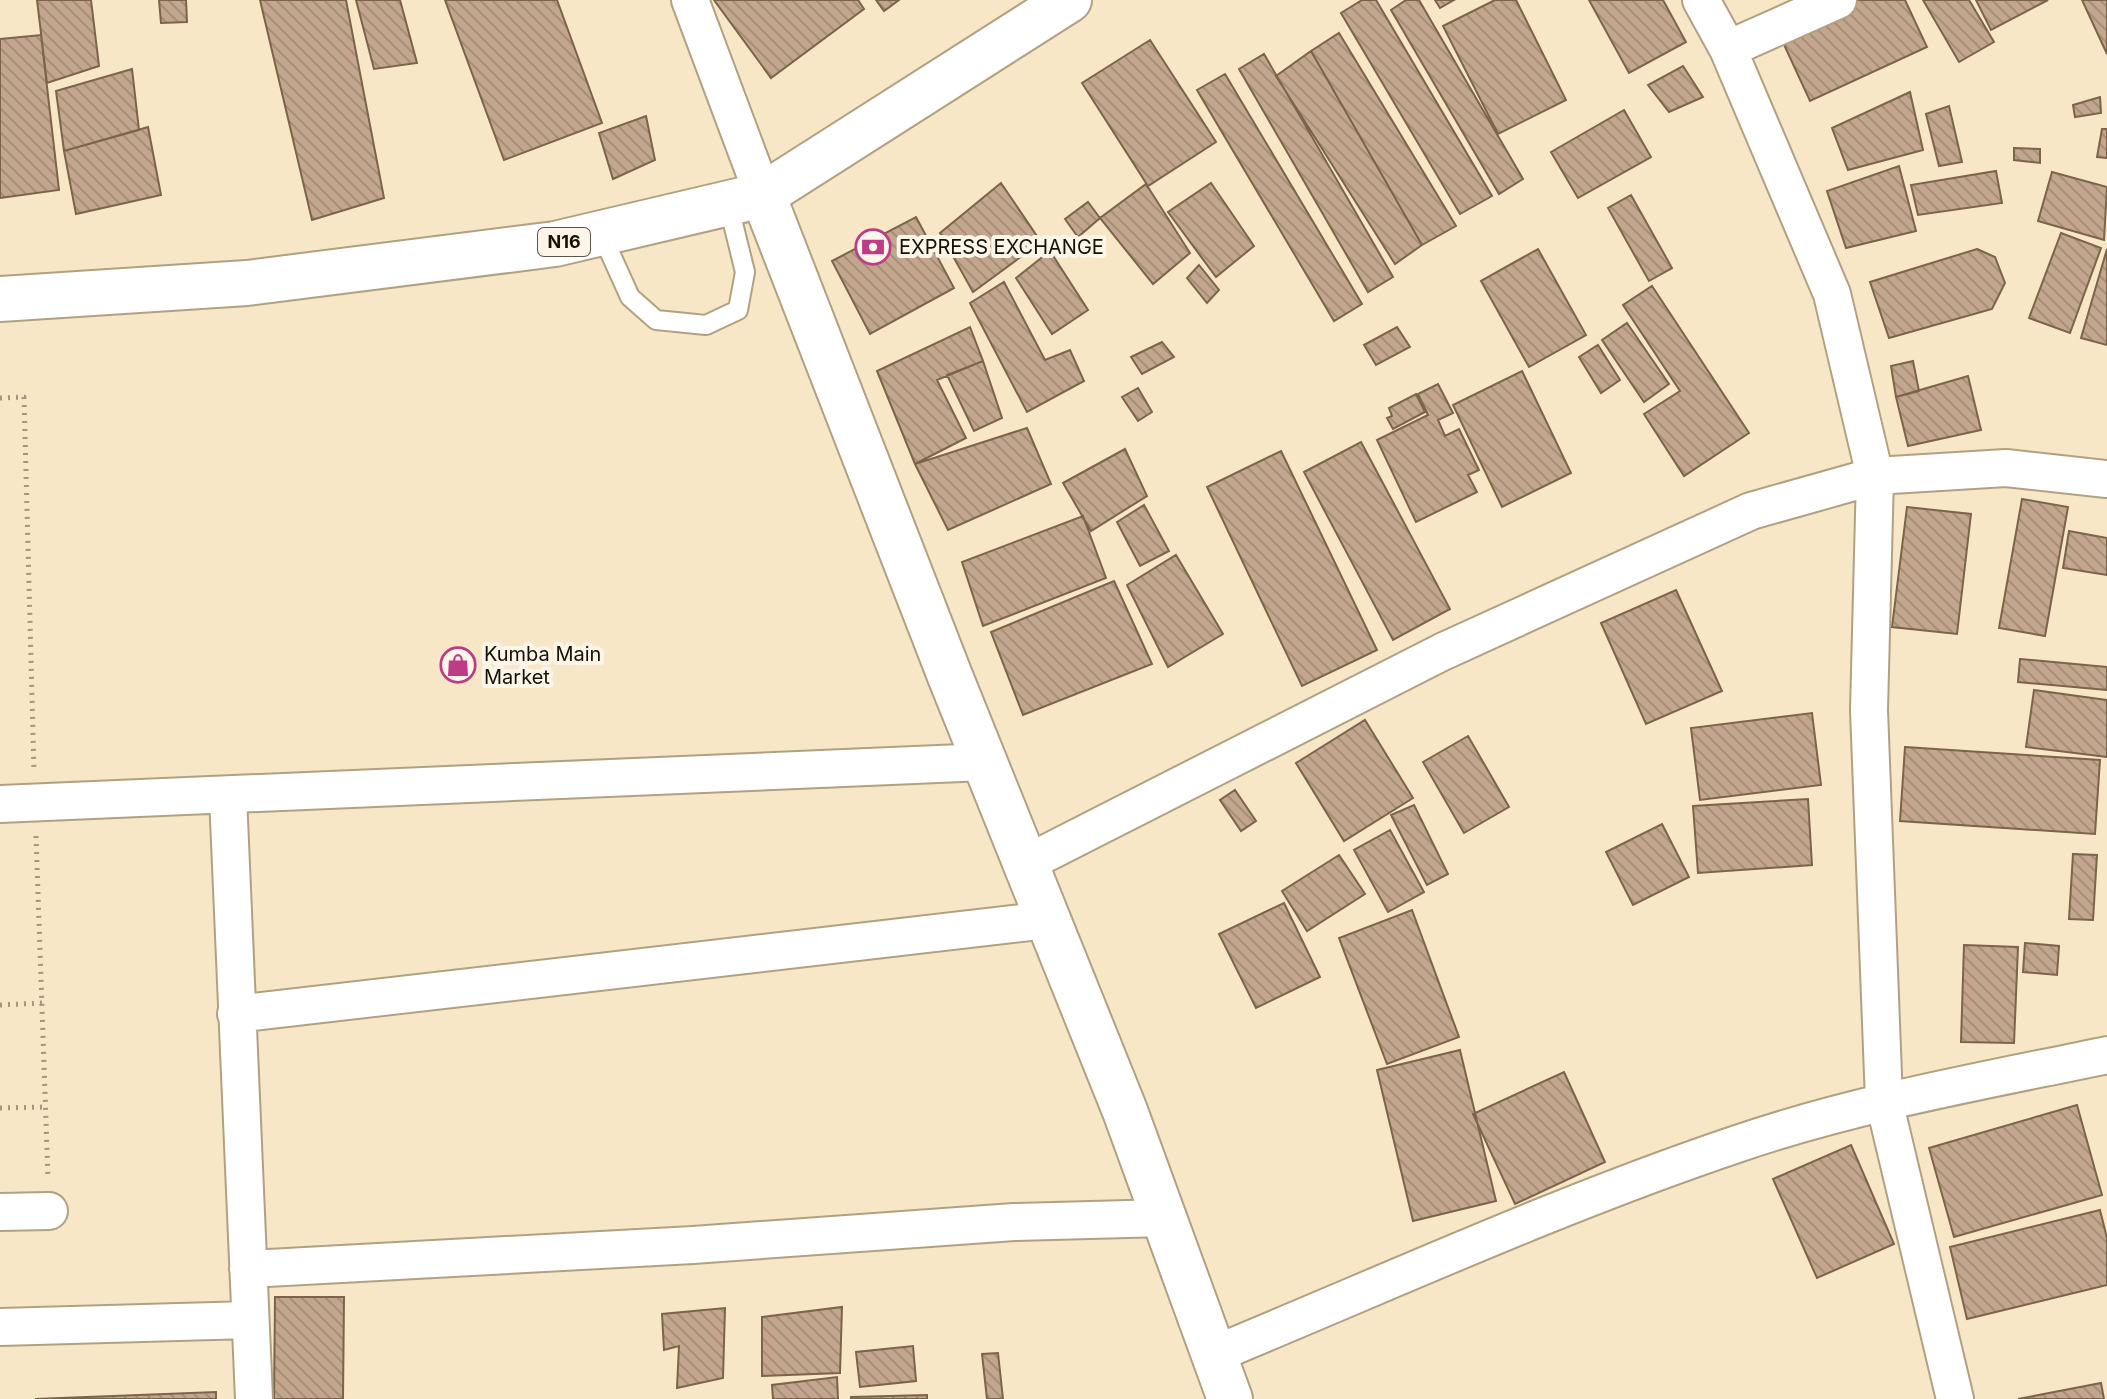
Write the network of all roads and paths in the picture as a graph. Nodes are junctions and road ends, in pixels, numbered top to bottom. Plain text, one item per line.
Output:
1 (690, 0) edge
2 (1069, 0) edge
3 (1701, 0) edge
4 (1838, 0) edge
5 (1728, 49) junction
6 (746, 199) junction
7 (601, 233) junction
8 (0, 299) edge
9 (0, 398) edge
10 (1875, 476) junction
11 (2107, 479) edge
12 (985, 762) junction
13 (228, 796) junction
14 (18, 804) edge
15 (1025, 864) junction
16 (1048, 920) junction
17 (42, 1003) junction
18 (0, 1005) edge
19 (236, 1014) junction
20 (2107, 1055) edge
21 (1884, 1101) junction
22 (46, 1107) junction
23 (0, 1108) edge
24 (49, 1211) joint
25 (0, 1212) edge
26 (1165, 1218) junction
27 (248, 1269) junction
28 (250, 1320) junction
29 (0, 1327) edge
30 (1215, 1354) junction
31 (254, 1399) edge
32 (1230, 1399) edge
33 (1955, 1399) edge

1 - 6 street
2 - 6 main road, N16
3 - 5 street
4 - 5 street
5 - 10 street
6 - 7 main road, N16
6 - 7 lane
6 - 12 main road
7 - 8 main road, N16
9 - 14 path
10 - 11 street
10 - 15 street
10 - 21 street
12 - 13 street
12 - 15 main road
13 - 14 street
13 - 19 street
14 - 17 path
15 - 16 main road
16 - 19 street
16 - 26 main road
17 - 18 path
17 - 22 path
19 - 27 street
20 - 21 street
21 - 30 street
21 - 33 street
22 - 23 path
22 - 24 path
24 - 25 street
26 - 27 street
26 - 30 main road
27 - 28 street
28 - 29 street
28 - 31 street
30 - 32 main road

